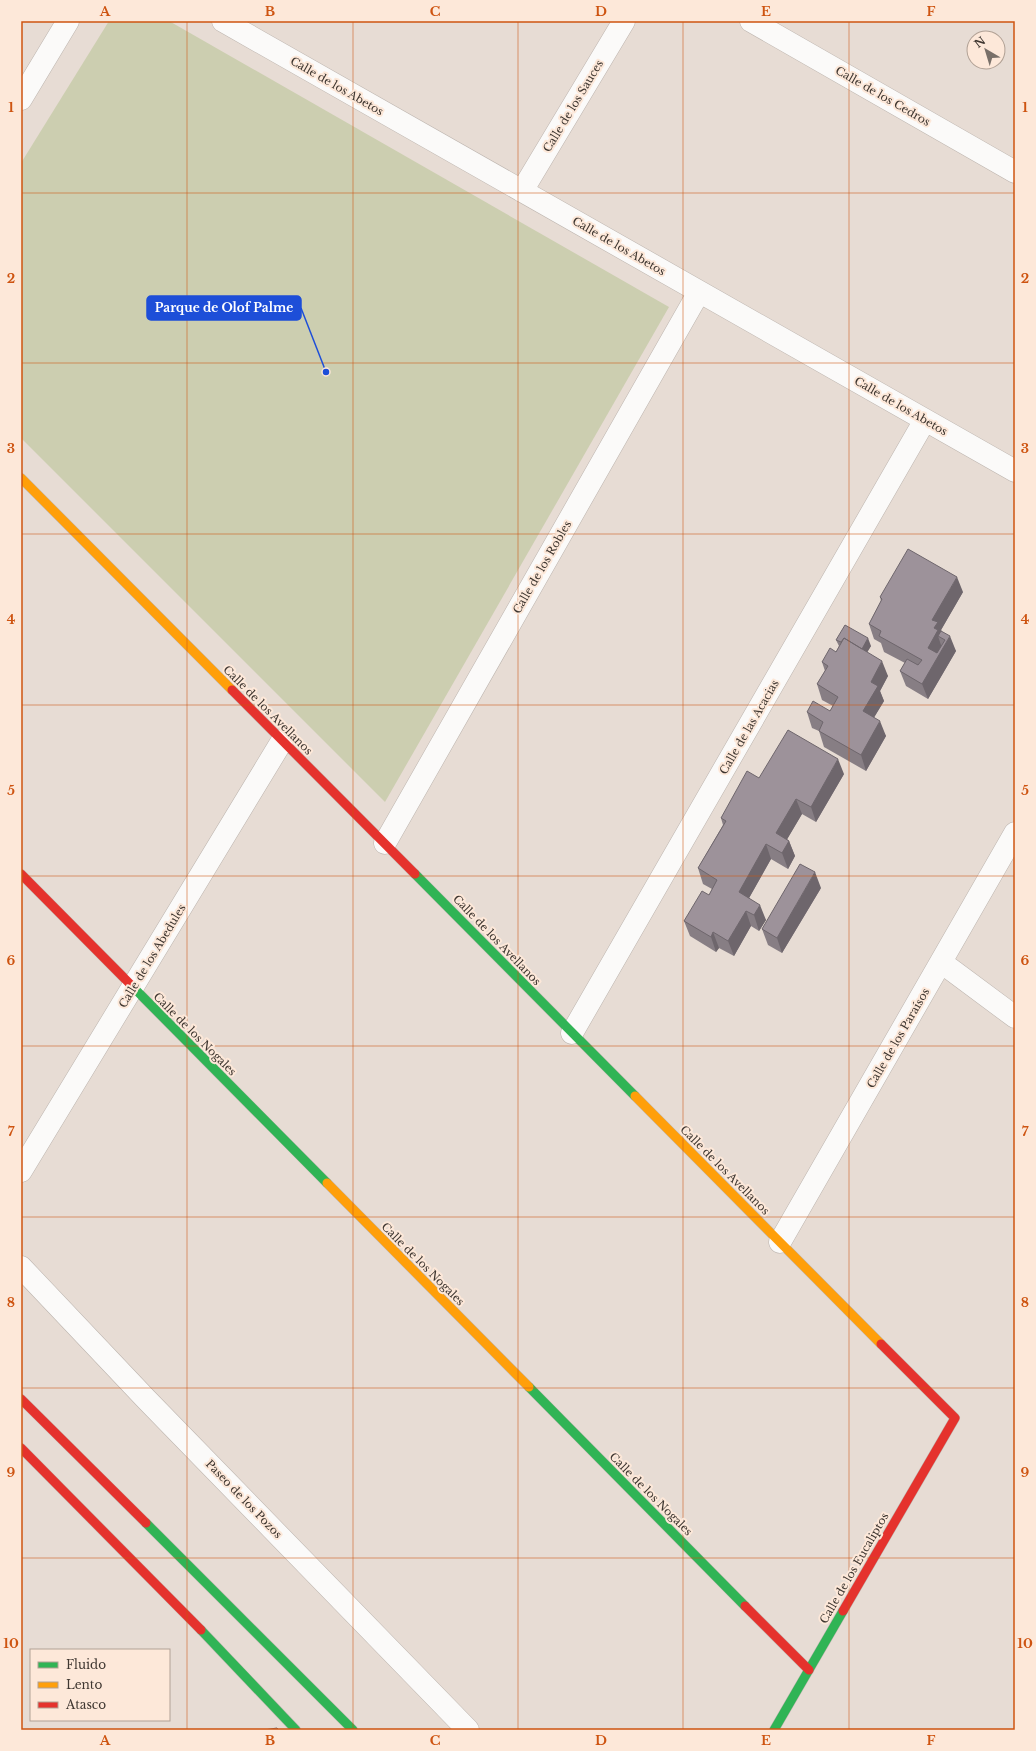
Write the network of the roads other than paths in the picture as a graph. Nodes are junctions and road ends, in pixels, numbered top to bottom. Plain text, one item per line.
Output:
1 (68, 21) edge
2 (223, 21) edge
3 (624, 21) edge
4 (752, 21) edge
5 (21, 99) edge
6 (1015, 172) edge
7 (522, 191) junction
8 (699, 292) junction
9 (926, 420) junction
10 (1015, 472) edge
11 (21, 478) edge
12 (282, 741) junction
13 (1015, 833) edge
14 (385, 843) junction
15 (21, 874) edge
16 (941, 962) junction
17 (133, 988) junction
18 (1015, 1017) edge
19 (572, 1033) junction
20 (21, 1171) edge
21 (780, 1242) junction
22 (21, 1267) edge
23 (21, 1399) edge
24 (955, 1418) joint
25 (21, 1448) edge
26 (809, 1670) junction
27 (296, 1730) edge
28 (353, 1730) edge
29 (468, 1730) edge
30 (774, 1730) edge

1 - 5 street
2 - 7 street, Calle de los Abetos
3 - 7 street, Calle de los Sauces
4 - 6 street, Calle de los Cedros
7 - 8 street, Calle de los Abetos
8 - 9 street, Calle de los Abetos
8 - 14 street, Calle de los Robles
9 - 10 street, Calle de los Abetos
9 - 19 street, Calle de las Acacias
11 - 12 street, Calle de los Avellanos
12 - 14 street, Calle de los Avellanos
12 - 17 street, Calle de los Abedules
13 - 16 street, Calle de los Paraísos
14 - 19 street, Calle de los Avellanos
15 - 17 street, Calle de los Nogales
16 - 18 street
16 - 21 street, Calle de los Paraísos
17 - 20 street, Calle de los Abedules
17 - 26 street, Calle de los Nogales
19 - 21 street, Calle de los Avellanos
21 - 24 street, Calle de los Avellanos
22 - 29 street, Paseo de los Pozos
23 - 28 street
24 - 26 street, Calle de los Eucaliptos
25 - 27 street
26 - 30 street, Calle de los Eucaliptos

